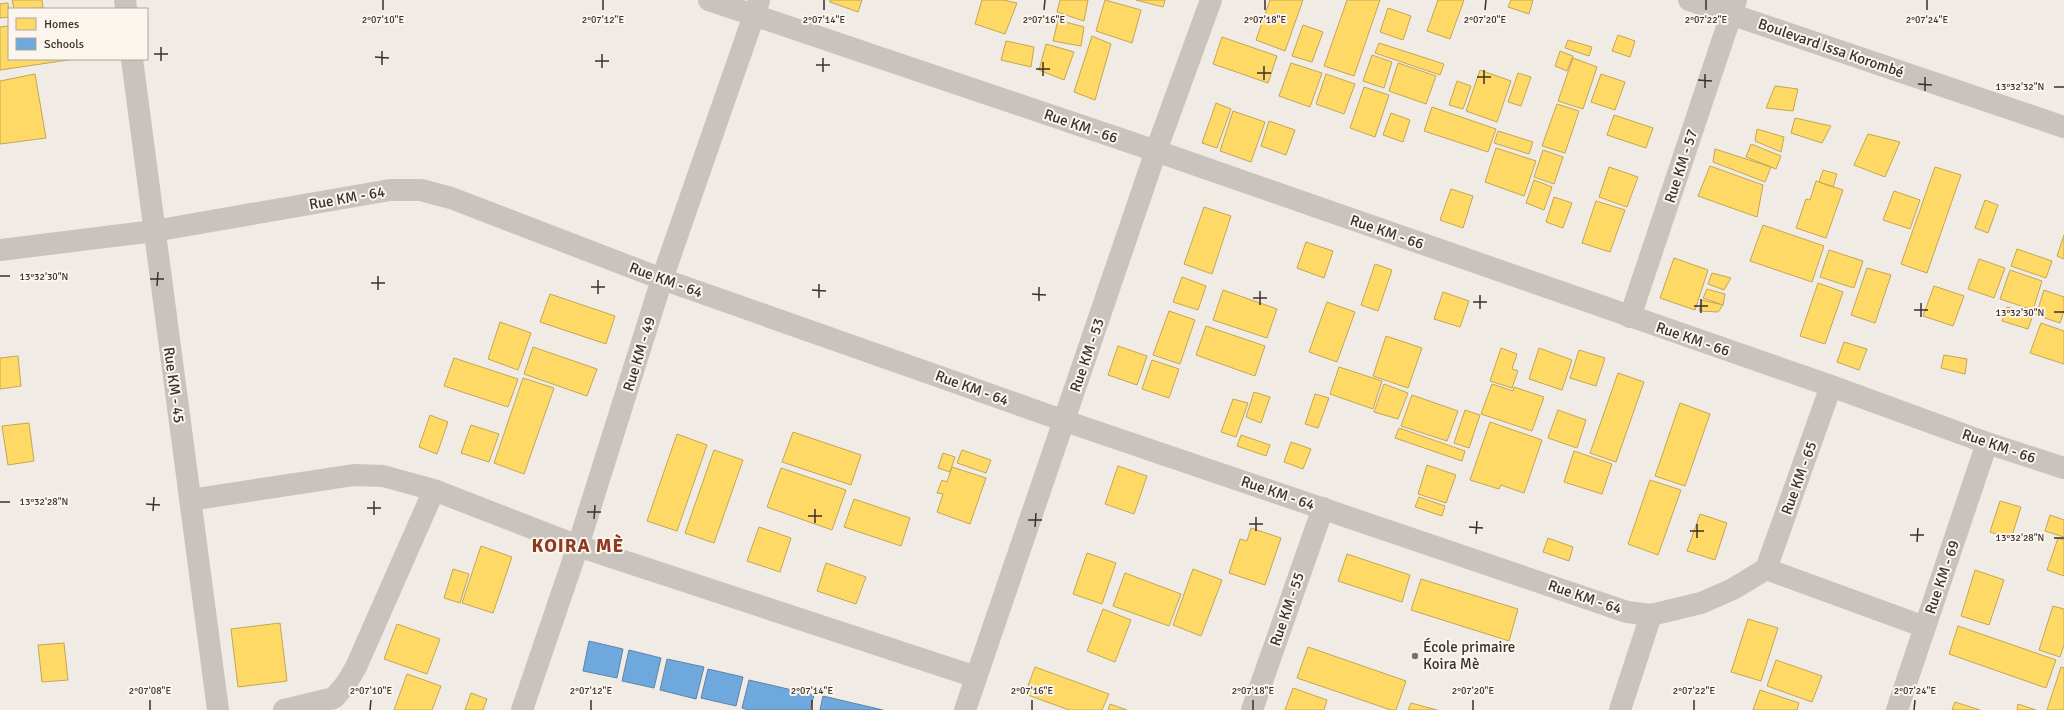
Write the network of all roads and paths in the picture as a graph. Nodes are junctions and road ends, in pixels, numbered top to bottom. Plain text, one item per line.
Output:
1 (709, 0) edge
2 (1211, 0) edge
3 (1689, 0) edge
4 (757, 7) edge
5 (1734, 7) edge
6 (132, 60) edge
7 (2064, 127) edge
8 (1156, 151) junction
9 (154, 231) junction
10 (0, 250) edge
11 (662, 279) junction
12 (1630, 317) junction
13 (1831, 386) junction
14 (1065, 421) junction
15 (1987, 443) junction
16 (2064, 468) edge
17 (434, 490) junction
18 (190, 500) junction
19 (1323, 508) junction
20 (578, 546) junction
21 (1766, 569) junction
22 (1652, 615) junction
23 (1925, 627) junction
24 (976, 678) junction
25 (218, 710) edge
26 (284, 710) edge
27 (522, 710) edge
28 (965, 710) edge
29 (1252, 710) edge
30 (1620, 710) edge
31 (1897, 710) edge

1 - 4 street, Rue KM - 66
2 - 8 street, Rue KM - 53
3 - 5 street, Boulevard Issa Korombé
4 - 8 street, Rue KM - 66
4 - 11 street, Rue KM - 49
5 - 7 street, Boulevard Issa Korombé
5 - 12 street, Rue KM - 57
6 - 9 street, Rue KM - 45
8 - 12 street, Rue KM - 66
8 - 14 street, Rue KM - 53
9 - 10 street, Rue KM - 64
9 - 11 street, Rue KM - 64
9 - 18 street, Rue KM - 45
11 - 14 street, Rue KM - 64
11 - 20 street, Rue KM - 49
12 - 13 street, Rue KM - 66
13 - 15 street, Rue KM - 66
13 - 21 street, Rue KM - 65
14 - 19 street, Rue KM - 64
14 - 24 street, Rue KM - 53
15 - 16 street, Rue KM - 66
15 - 23 street, Rue KM - 69
17 - 18 street
17 - 20 street
17 - 26 street
18 - 25 street, Rue KM - 45
19 - 22 street, Rue KM - 64
19 - 29 street, Rue KM - 55
20 - 24 street
20 - 27 street, Rue KM - 49
21 - 22 street, Rue KM - 64
21 - 23 street
22 - 30 street
23 - 31 street, Rue KM - 69
24 - 28 street, Rue KM - 53

